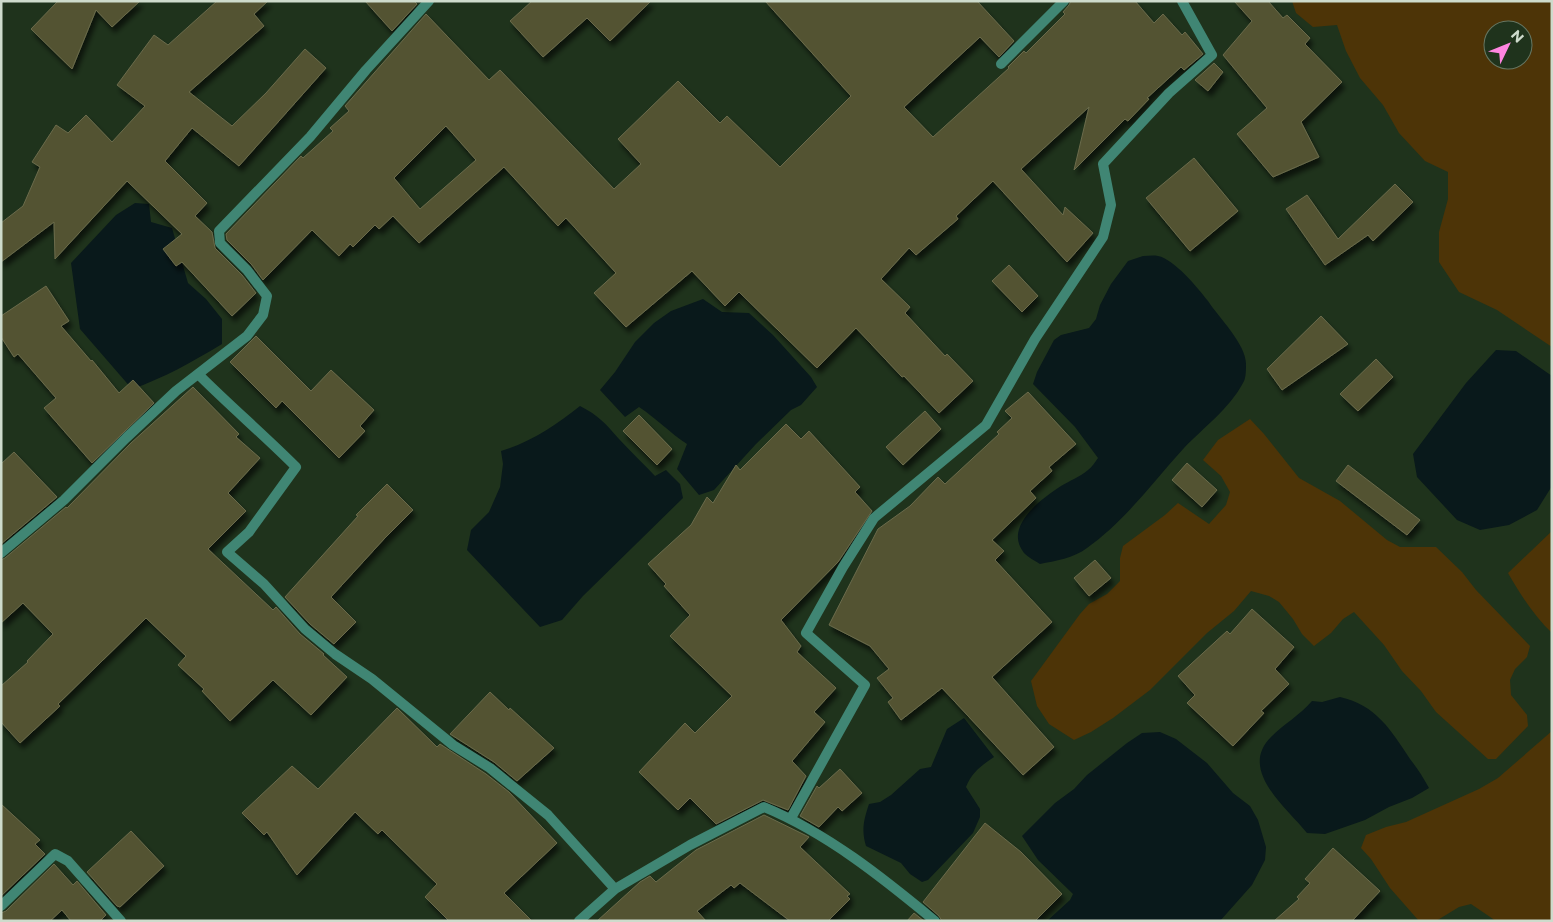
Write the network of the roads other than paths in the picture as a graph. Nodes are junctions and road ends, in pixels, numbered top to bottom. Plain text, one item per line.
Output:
1 (429, 1) edge
2 (1064, 1) edge
3 (1182, 1) edge
4 (1001, 64) dead end
5 (198, 374) junction
6 (1, 553) edge
7 (791, 818) junction
8 (615, 888) junction
9 (1, 906) edge
10 (121, 921) edge
11 (579, 921) edge
12 (935, 921) edge

1 - 5 street
2 - 4 street
3 - 7 street
5 - 6 street
5 - 8 street
7 - 8 street
7 - 12 street
8 - 11 street
9 - 10 street

